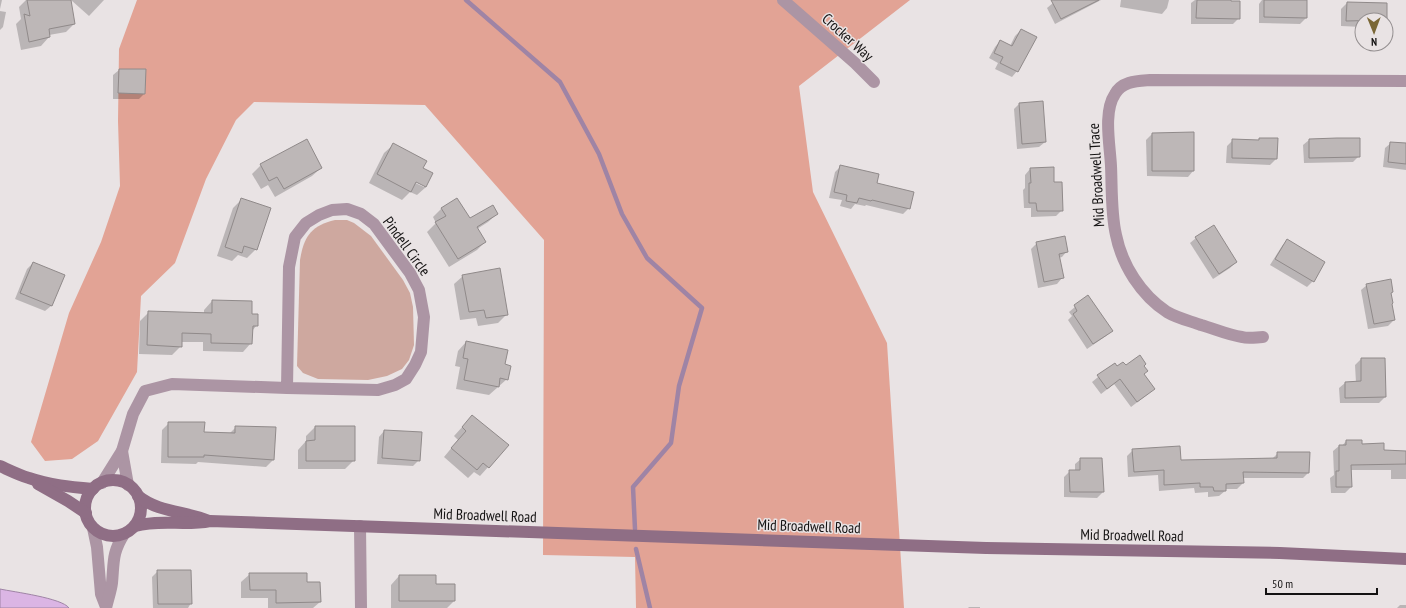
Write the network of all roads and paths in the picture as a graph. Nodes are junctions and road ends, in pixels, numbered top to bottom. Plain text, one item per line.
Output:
1 (783, 0) edge
2 (1406, 81) edge
3 (874, 82) dead end
4 (1263, 337) dead end
5 (287, 388) junction
6 (122, 451) junction
7 (0, 466) edge
8 (29, 478) junction
9 (128, 485) junction
10 (97, 486) junction
11 (138, 496) junction
12 (86, 513) junction
13 (210, 521) junction
14 (135, 526) junction
15 (360, 526) junction
16 (93, 528) junction
17 (124, 534) junction
18 (1406, 559) edge
19 (106, 607) edge
20 (361, 608) edge

1 - 3 street, Crocker Way
2 - 4 street, Mid Broadwell Trace
5 - 5 street, Pindell Circle
5 - 6 street, Pindell Circle
6 - 9 street, Pindell Circle
6 - 10 street, Pindell Circle
7 - 8 street
8 - 10 street
8 - 12 street
9 - 10 street
9 - 11 street
10 - 12 street
11 - 13 street, Mid Broadwell Road
11 - 14 street
12 - 16 street
13 - 14 street, Mid Broadwell Road
13 - 15 street, Mid Broadwell Road
14 - 17 street
15 - 18 street, Mid Broadwell Road
15 - 20 street
16 - 17 street
16 - 19 street
17 - 19 street

